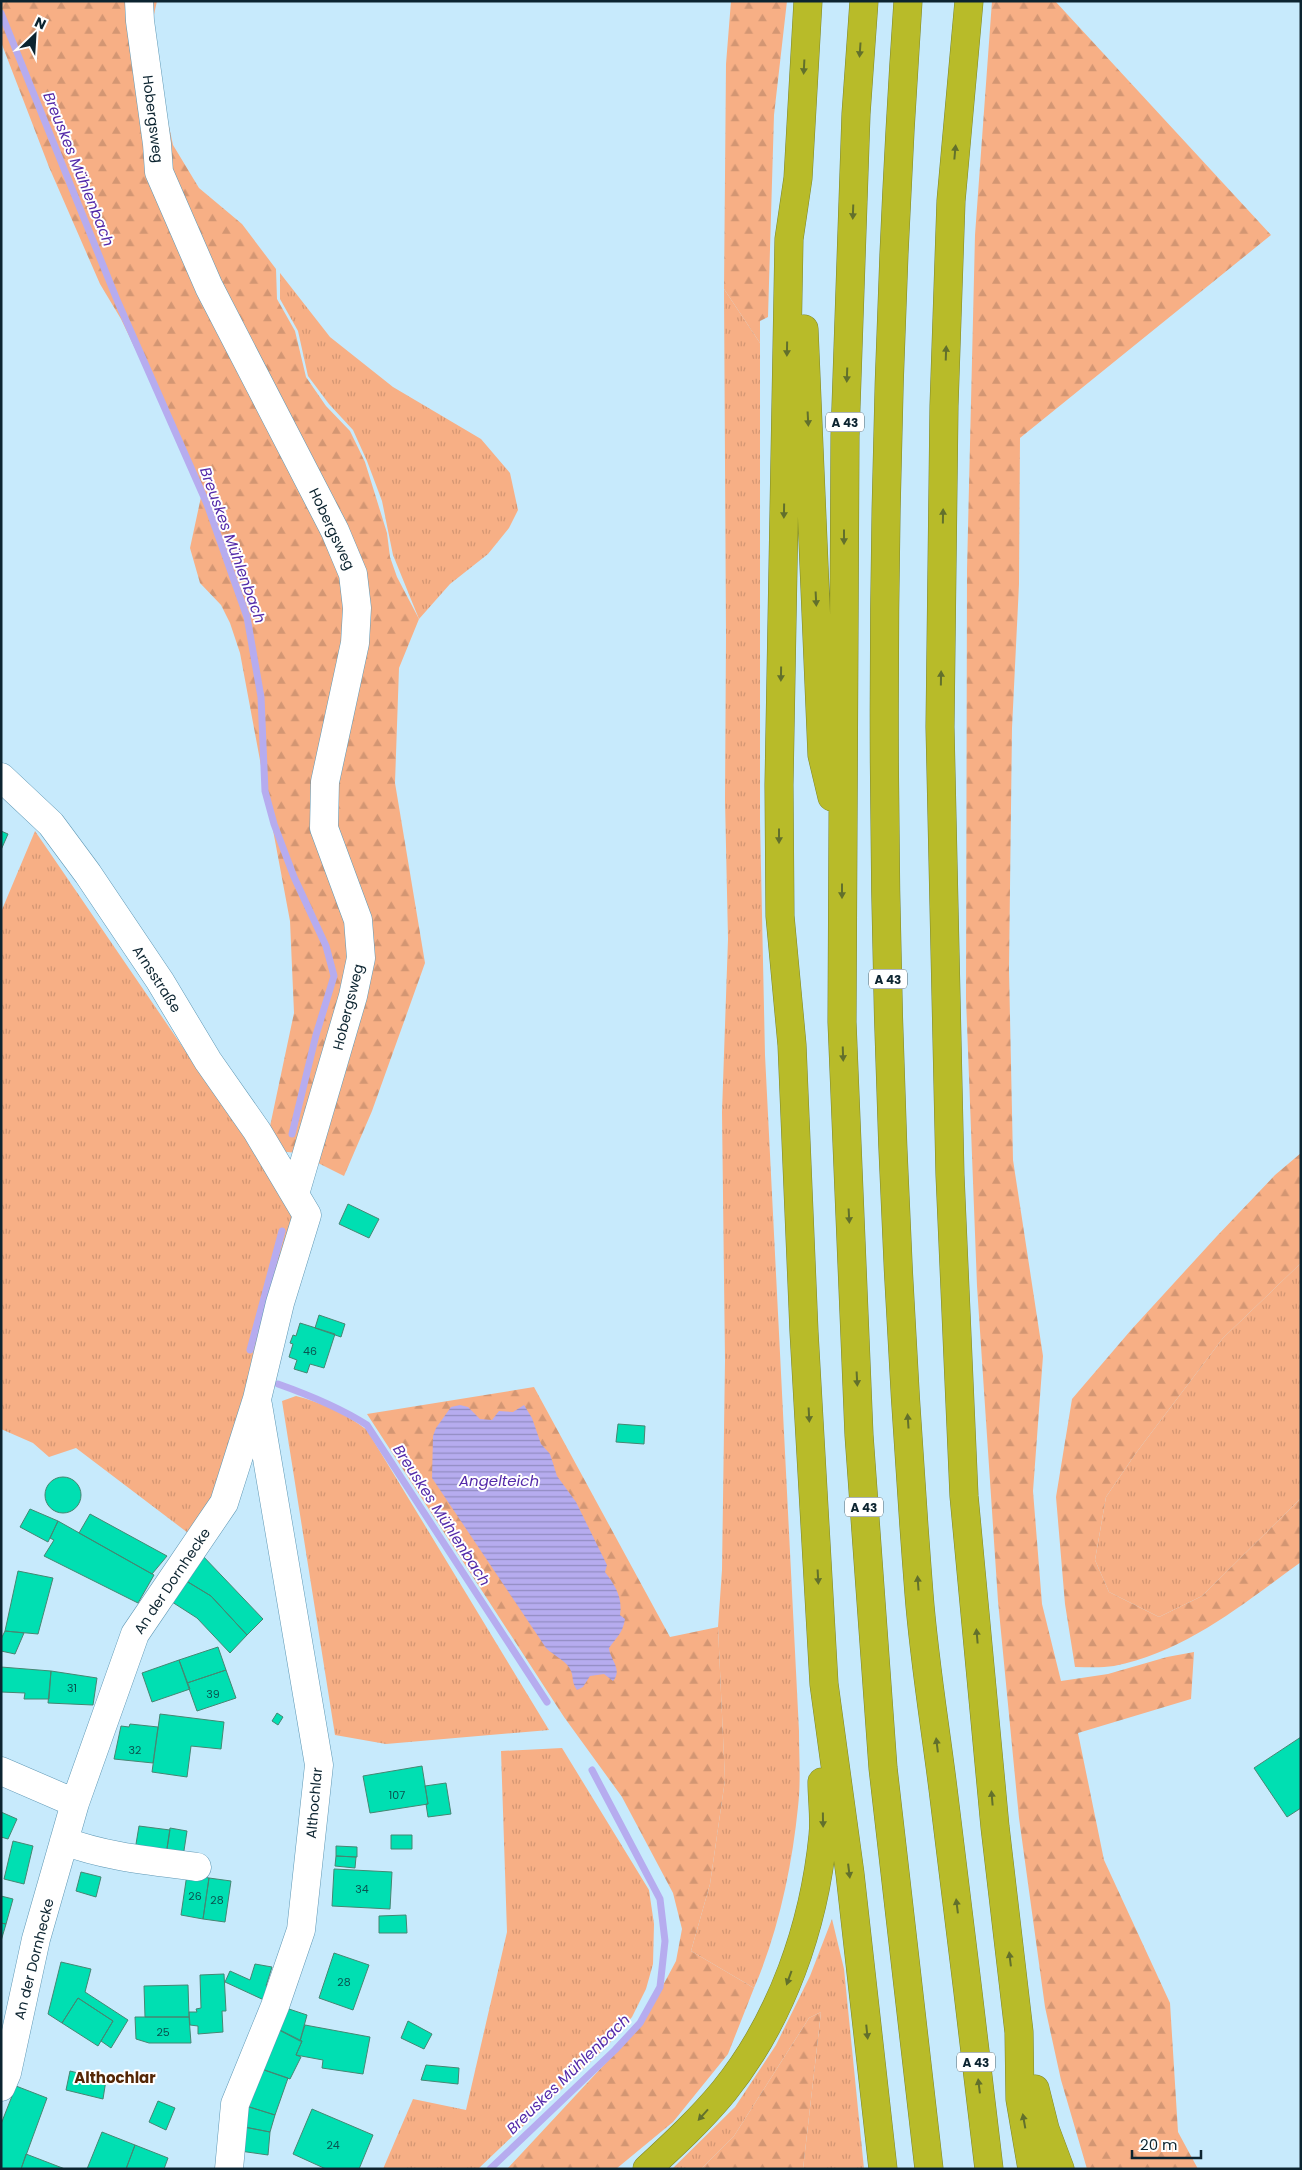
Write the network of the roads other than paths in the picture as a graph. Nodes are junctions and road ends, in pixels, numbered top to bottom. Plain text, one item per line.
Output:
1 (139, 1) edge
2 (808, 1) edge
3 (864, 1) edge
4 (908, 1) edge
5 (969, 1) edge
6 (798, 178) junction
7 (1, 777) edge
8 (842, 843) junction
9 (295, 1194) junction
10 (256, 1399) junction
11 (824, 1684) junction
12 (1, 1770) edge
13 (75, 1803) junction
14 (64, 1841) junction
15 (197, 1867) dead end
16 (1019, 2032) junction
17 (1, 2087) edge
18 (228, 2169) edge
19 (647, 2169) edge
20 (883, 2169) edge
21 (929, 2169) edge
22 (989, 2169) edge
23 (1032, 2169) edge
24 (1060, 2169) edge

1 - 9 street, Hobergsweg
2 -> 6 highway
3 -> 8 highway, A 43
22 -> 4 highway, A 43
16 -> 5 highway
6 -> 8 highway
6 -> 11 highway
7 - 9 street, Arnsstraße
8 -> 21 highway, A 43
9 - 10 street, An der Dornhecke
10 - 13 street, An der Dornhecke
10 - 18 street, Althochlar
11 -> 19 highway
11 -> 20 highway
12 - 13 street
13 - 14 street, An der Dornhecke
14 - 15 street
14 - 17 street, An der Dornhecke
23 -> 16 highway
16 - 24 highway

